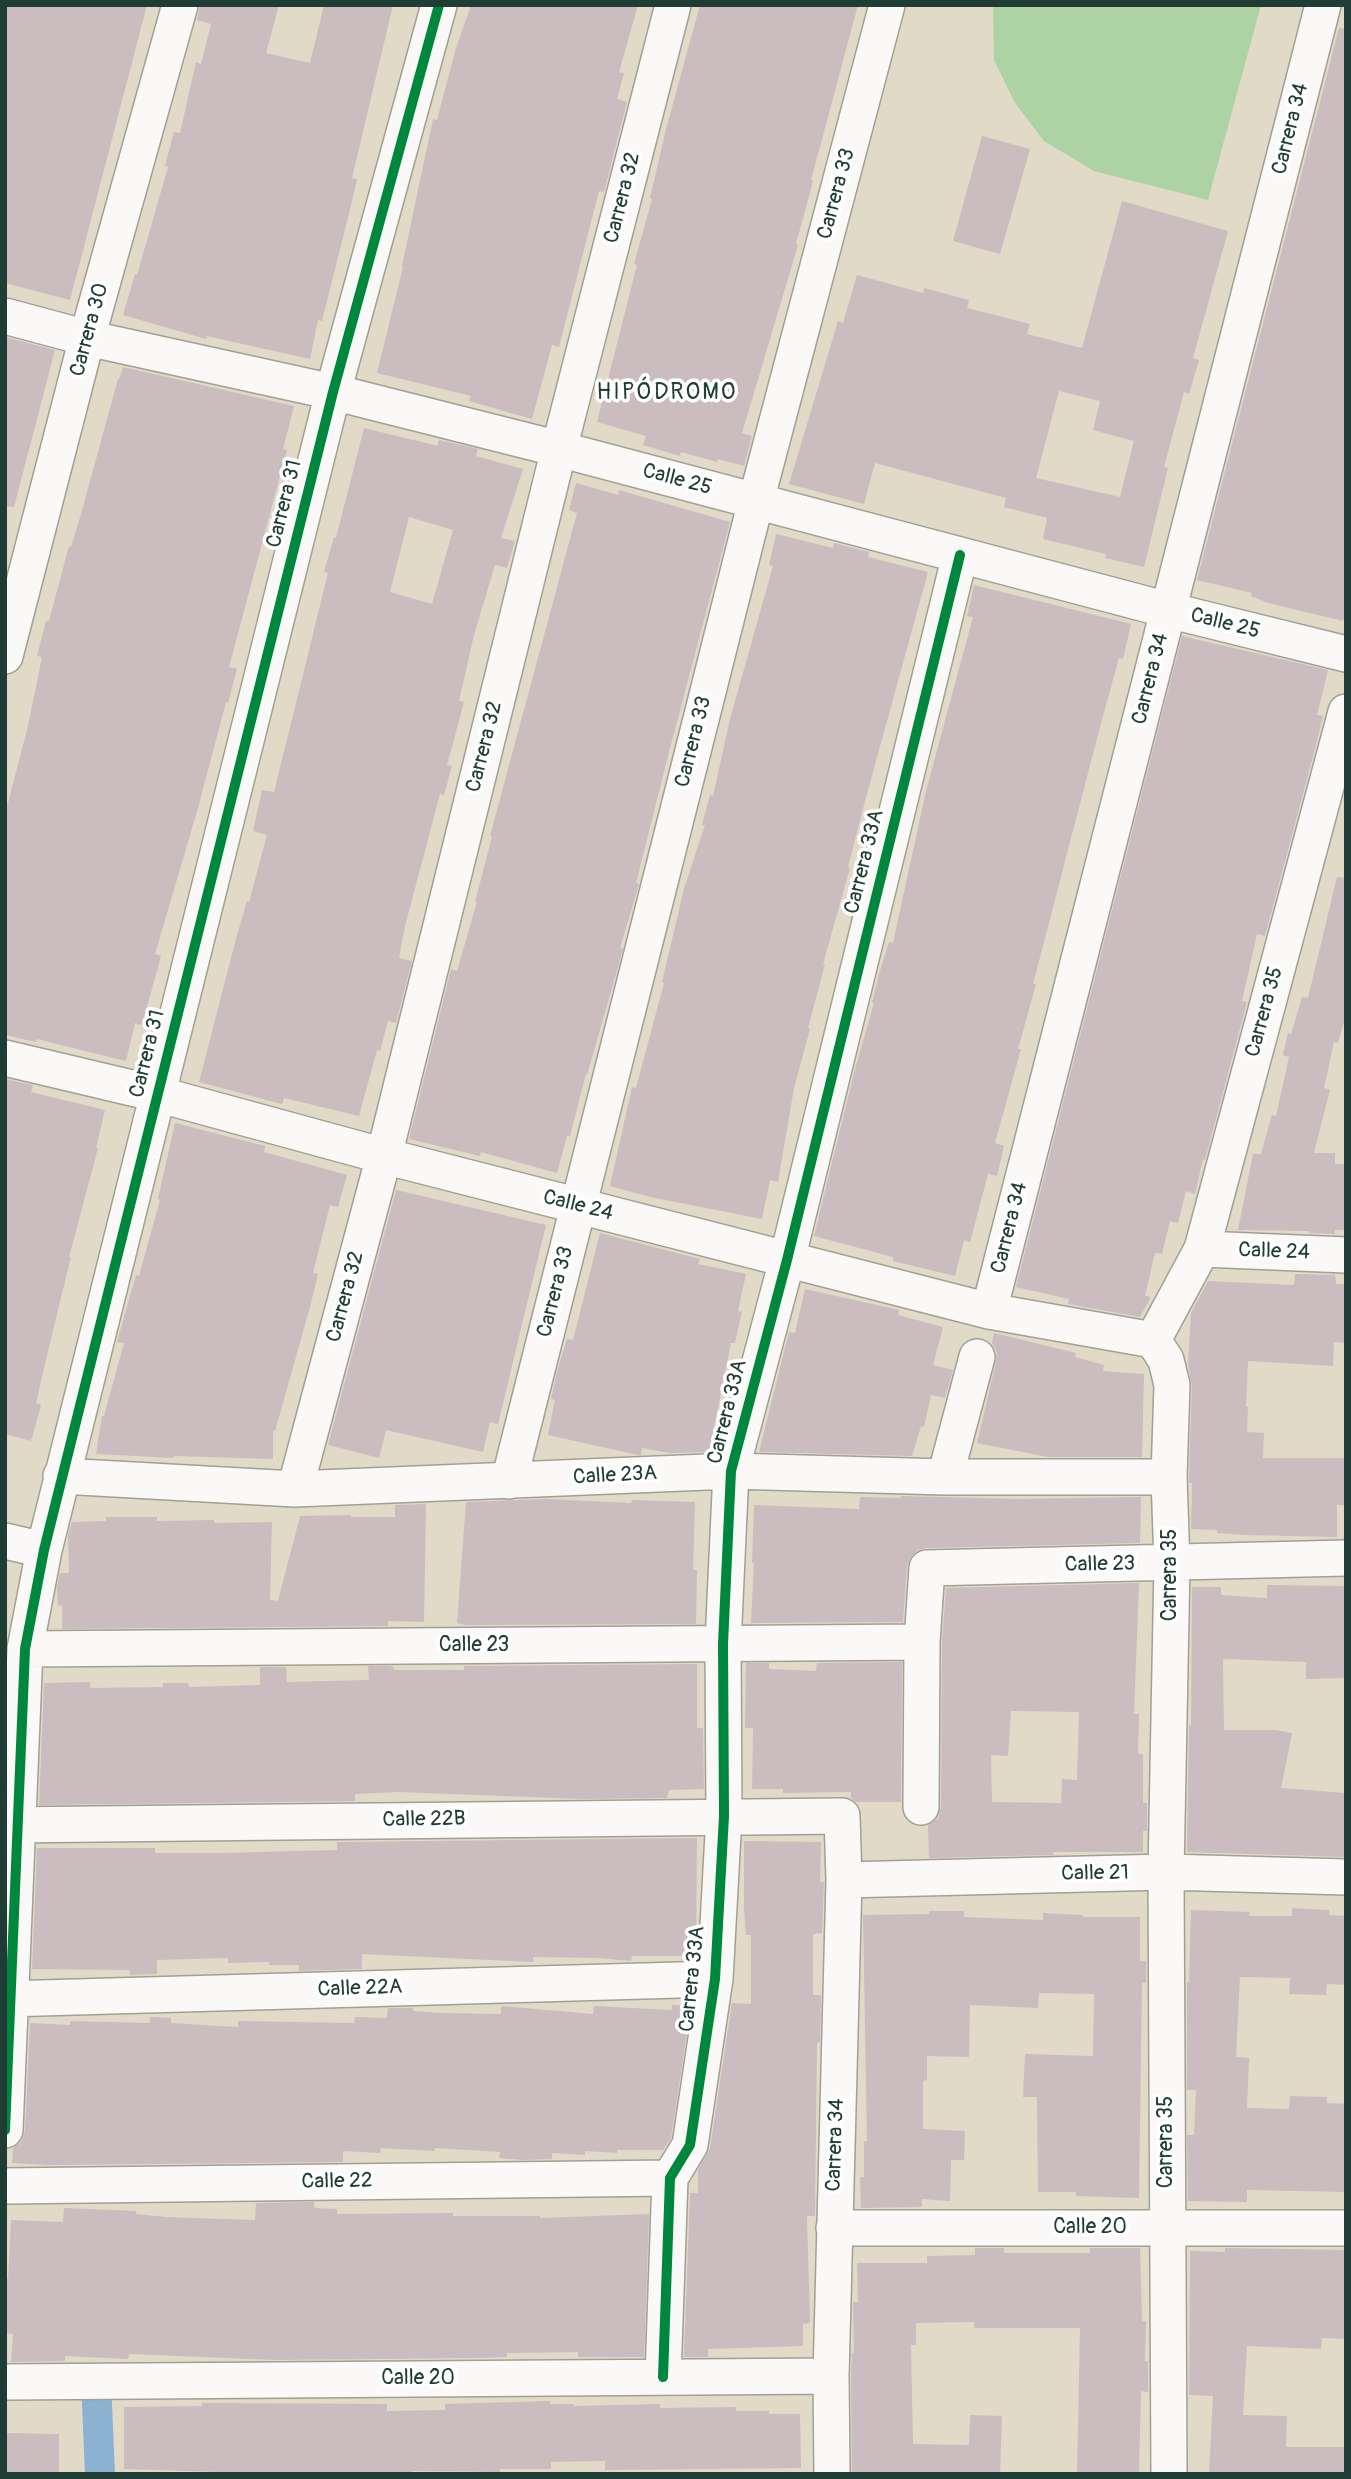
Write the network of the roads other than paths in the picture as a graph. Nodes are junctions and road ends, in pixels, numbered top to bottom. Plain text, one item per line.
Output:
1 (180, 5) edge
2 (439, 5) edge
3 (673, 5) edge
4 (887, 5) edge
5 (1323, 5) edge
6 (5, 316) edge
7 (87, 338) junction
8 (333, 392) junction
9 (559, 449) junction
10 (756, 501) junction
11 (960, 555) junction
12 (1168, 610) junction
13 (1346, 654) edge
14 (5, 656) edge
15 (1346, 712) edge
16 (5, 1058) edge
17 (157, 1094) junction
18 (384, 1156) junction
19 (577, 1206) junction
20 (1202, 1249) junction
21 (1346, 1255) edge
22 (787, 1260) junction
23 (989, 1311) junction
24 (1153, 1340) junction
25 (977, 1357) dead end
26 (732, 1471) junction
27 (61, 1476) junction
28 (945, 1477) junction
29 (1169, 1477) junction
30 (509, 1481) junction
31 (295, 1489) junction
32 (5, 1541) edge
33 (44, 1550) junction
34 (1346, 1558) edge
35 (1172, 1564) junction
36 (922, 1642) junction
37 (723, 1644) junction
38 (25, 1649) junction
39 (921, 1807) dead end
40 (724, 1816) junction
41 (842, 1816) joint
42 (12, 1825) edge
43 (1166, 1872) junction
44 (1346, 1877) edge
45 (844, 1880) junction
46 (715, 1979) junction
47 (8, 1999) edge
48 (5, 2130) edge
49 (670, 2178) junction
50 (5, 2186) edge
51 (1167, 2227) junction
52 (834, 2228) junction
53 (1346, 2228) edge
54 (831, 2376) junction
55 (663, 2377) junction
56 (5, 2382) edge
57 (832, 2474) edge
58 (1169, 2474) edge

1 - 7 street, Carrera 30
2 - 8 street, Carrera 31
3 - 9 street, Carrera 32
4 - 10 street, Carrera 33
5 - 12 street, Carrera 34
6 - 7 street, Calle 25
7 - 8 street, Calle 25
7 - 14 street, Carrera 30
8 - 9 street, Calle 25
8 - 17 street, Carrera 31
9 - 10 street, Calle 25
9 - 18 street, Carrera 32
10 - 11 street, Calle 25
10 - 19 street, Carrera 33
11 - 12 street, Calle 25
11 - 22 street, Carrera 33A
12 - 13 street, Calle 25
12 - 23 street, Carrera 34
15 - 20 street, Carrera 35
16 - 17 street, Calle 24
17 - 18 street, Calle 24
17 - 27 street, Carrera 31
18 - 19 street, Calle 24
18 - 31 street, Carrera 32
19 - 22 street, Calle 24
19 - 30 street, Carrera 33
20 - 21 street, Calle 24
20 - 24 street, Carrera 35
22 - 23 street, Calle 24
22 - 26 street, Carrera 33A
23 - 24 street, Calle 24
24 - 29 street, Carrera 35
25 - 28 street
26 - 28 street, Calle 23A
26 - 30 street, Calle 23A
26 - 37 street, Carrera 33A
27 - 31 street, Calle 23A
27 - 33 street, Carrera 31
28 - 29 street, Calle 23A
29 - 35 street, Carrera 35
30 - 31 street, Calle 23A
32 - 33 street
33 - 38 street, Carrera 31
34 - 35 street, Calle 23
35 - 36 street, Calle 23
35 - 43 street, Carrera 35
36 - 37 street, Calle 23
36 - 39 street, Calle 23
37 - 38 street, Calle 23
37 - 40 street, Carrera 33A
38 - 42 street, Carrera 31
40 - 41 street, Calle 22B
40 - 42 street, Calle 22B
40 - 46 street, Carrera 33A
41 - 45 street, Carrera 34
42 - 47 street, Carrera 31
43 - 44 street, Calle 21
43 - 45 street, Calle 21
43 - 51 street, Carrera 35
45 - 52 street, Carrera 34
46 - 47 street, Calle 22A
46 - 49 street, Carrera 33A
47 - 48 street, Carrera 31
49 - 50 street, Calle 22
49 - 55 street, Carrera 33A
51 - 52 street, Calle 20
51 - 53 street, Calle 20
51 - 58 street, Carrera 35
52 - 54 street, Carrera 34
54 - 55 street, Calle 20
54 - 57 street, Carrera 34
55 - 56 street, Calle 20

